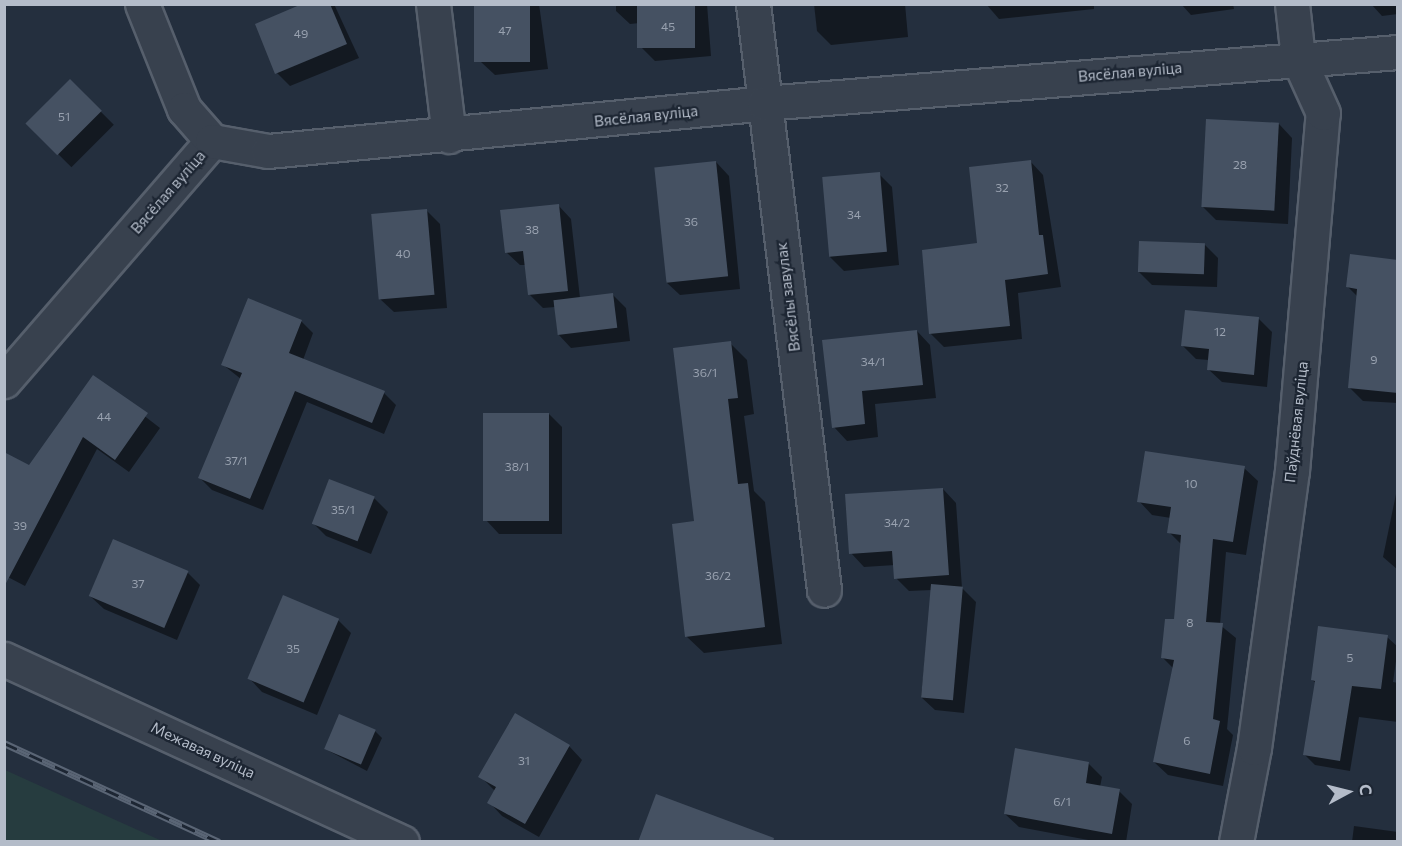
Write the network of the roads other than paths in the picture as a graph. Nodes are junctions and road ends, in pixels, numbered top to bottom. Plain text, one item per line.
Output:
1 (142, 4) edge
2 (433, 4) edge
3 (753, 4) edge
4 (1292, 4) edge
5 (1398, 52) edge
6 (1298, 58) junction
7 (764, 104) junction
8 (449, 136) junction
9 (212, 141) junction
10 (4, 381) edge
11 (824, 590) dead end
12 (4, 659) edge
13 (402, 842) edge
14 (1236, 842) edge

1 - 9 street
2 - 8 street
3 - 7 street, Вясёлы завулак
4 - 6 street, Паўднёвая вуліца
5 - 6 street, Вясёлая вуліца
6 - 7 street, Вясёлая вуліца
6 - 14 street, Паўднёвая вуліца
7 - 8 street, Вясёлая вуліца
7 - 11 street, Вясёлы завулак
8 - 9 street, Вясёлая вуліца
9 - 10 street, Вясёлая вуліца
12 - 13 street, Межавая вуліца

